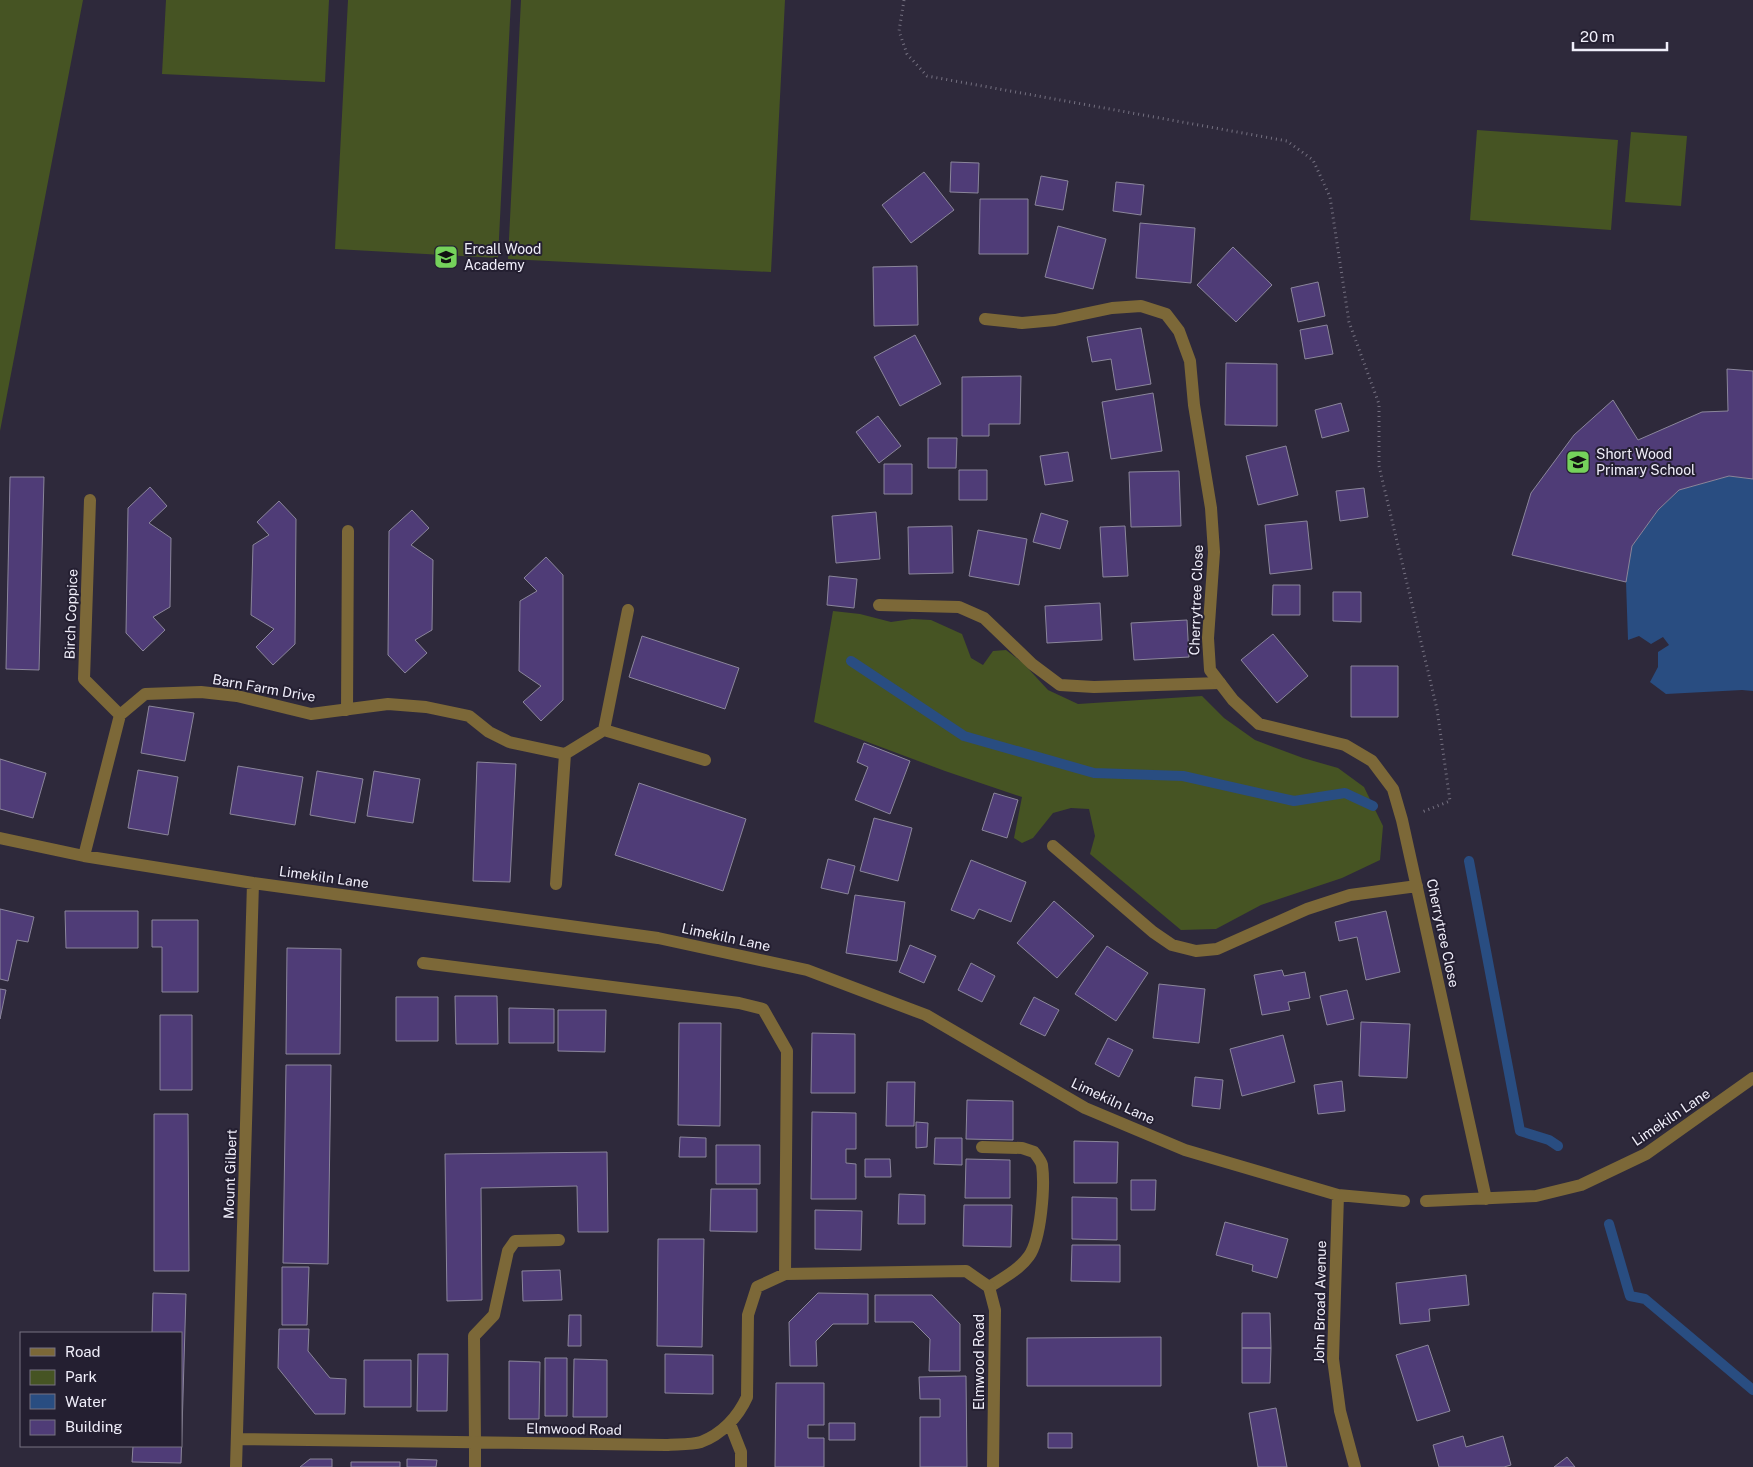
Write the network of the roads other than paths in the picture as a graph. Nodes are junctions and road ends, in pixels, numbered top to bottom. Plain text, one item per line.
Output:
1 (985, 319) dead end
2 (90, 500) dead end
3 (348, 531) dead end
4 (879, 606) dead end
5 (628, 610) dead end
6 (1220, 683) junction
7 (347, 710) junction
8 (120, 715) junction
9 (604, 730) junction
10 (565, 754) junction
11 (705, 760) dead end
12 (0, 838) edge
13 (1053, 846) dead end
14 (84, 856) junction
15 (253, 882) junction
16 (556, 884) dead end
17 (1417, 886) junction
18 (423, 963) dead end
19 (1753, 1078) edge
20 (982, 1147) dead end
21 (1338, 1195) junction
22 (1486, 1199) junction
23 (1404, 1201) dead end
24 (1426, 1201) dead end
25 (559, 1240) dead end
26 (785, 1274) junction
27 (989, 1286) junction
28 (730, 1424) junction
29 (237, 1439) junction
30 (475, 1443) junction
31 (236, 1467) edge
32 (475, 1467) edge
33 (741, 1467) edge
34 (993, 1467) edge
35 (1355, 1467) edge

1 - 6 street, Cherrytree Close
2 - 8 street, Birch Coppice
3 - 7 street
4 - 6 street
5 - 9 street
6 - 17 street, Cherrytree Close
7 - 8 street, Barn Farm Drive
7 - 10 street, Barn Farm Drive
8 - 14 street
9 - 10 street
9 - 11 street
10 - 16 street
12 - 14 street, Limekiln Lane
13 - 17 street
14 - 15 street, Limekiln Lane
15 - 21 street, Limekiln Lane
15 - 29 street, Mount Gilbert
17 - 22 street, Cherrytree Close
18 - 26 street
19 - 22 street, Limekiln Lane
20 - 27 street
21 - 23 street, Limekiln Lane
21 - 35 street, John Broad Avenue
22 - 24 street, Limekiln Lane
25 - 30 street
26 - 27 street, Elmwood Road
26 - 28 street, Elmwood Road
27 - 34 street, Elmwood Road
28 - 30 street, Elmwood Road
28 - 33 street
29 - 30 street, Elmwood Road
29 - 31 street, Mount Gilbert
30 - 32 street

